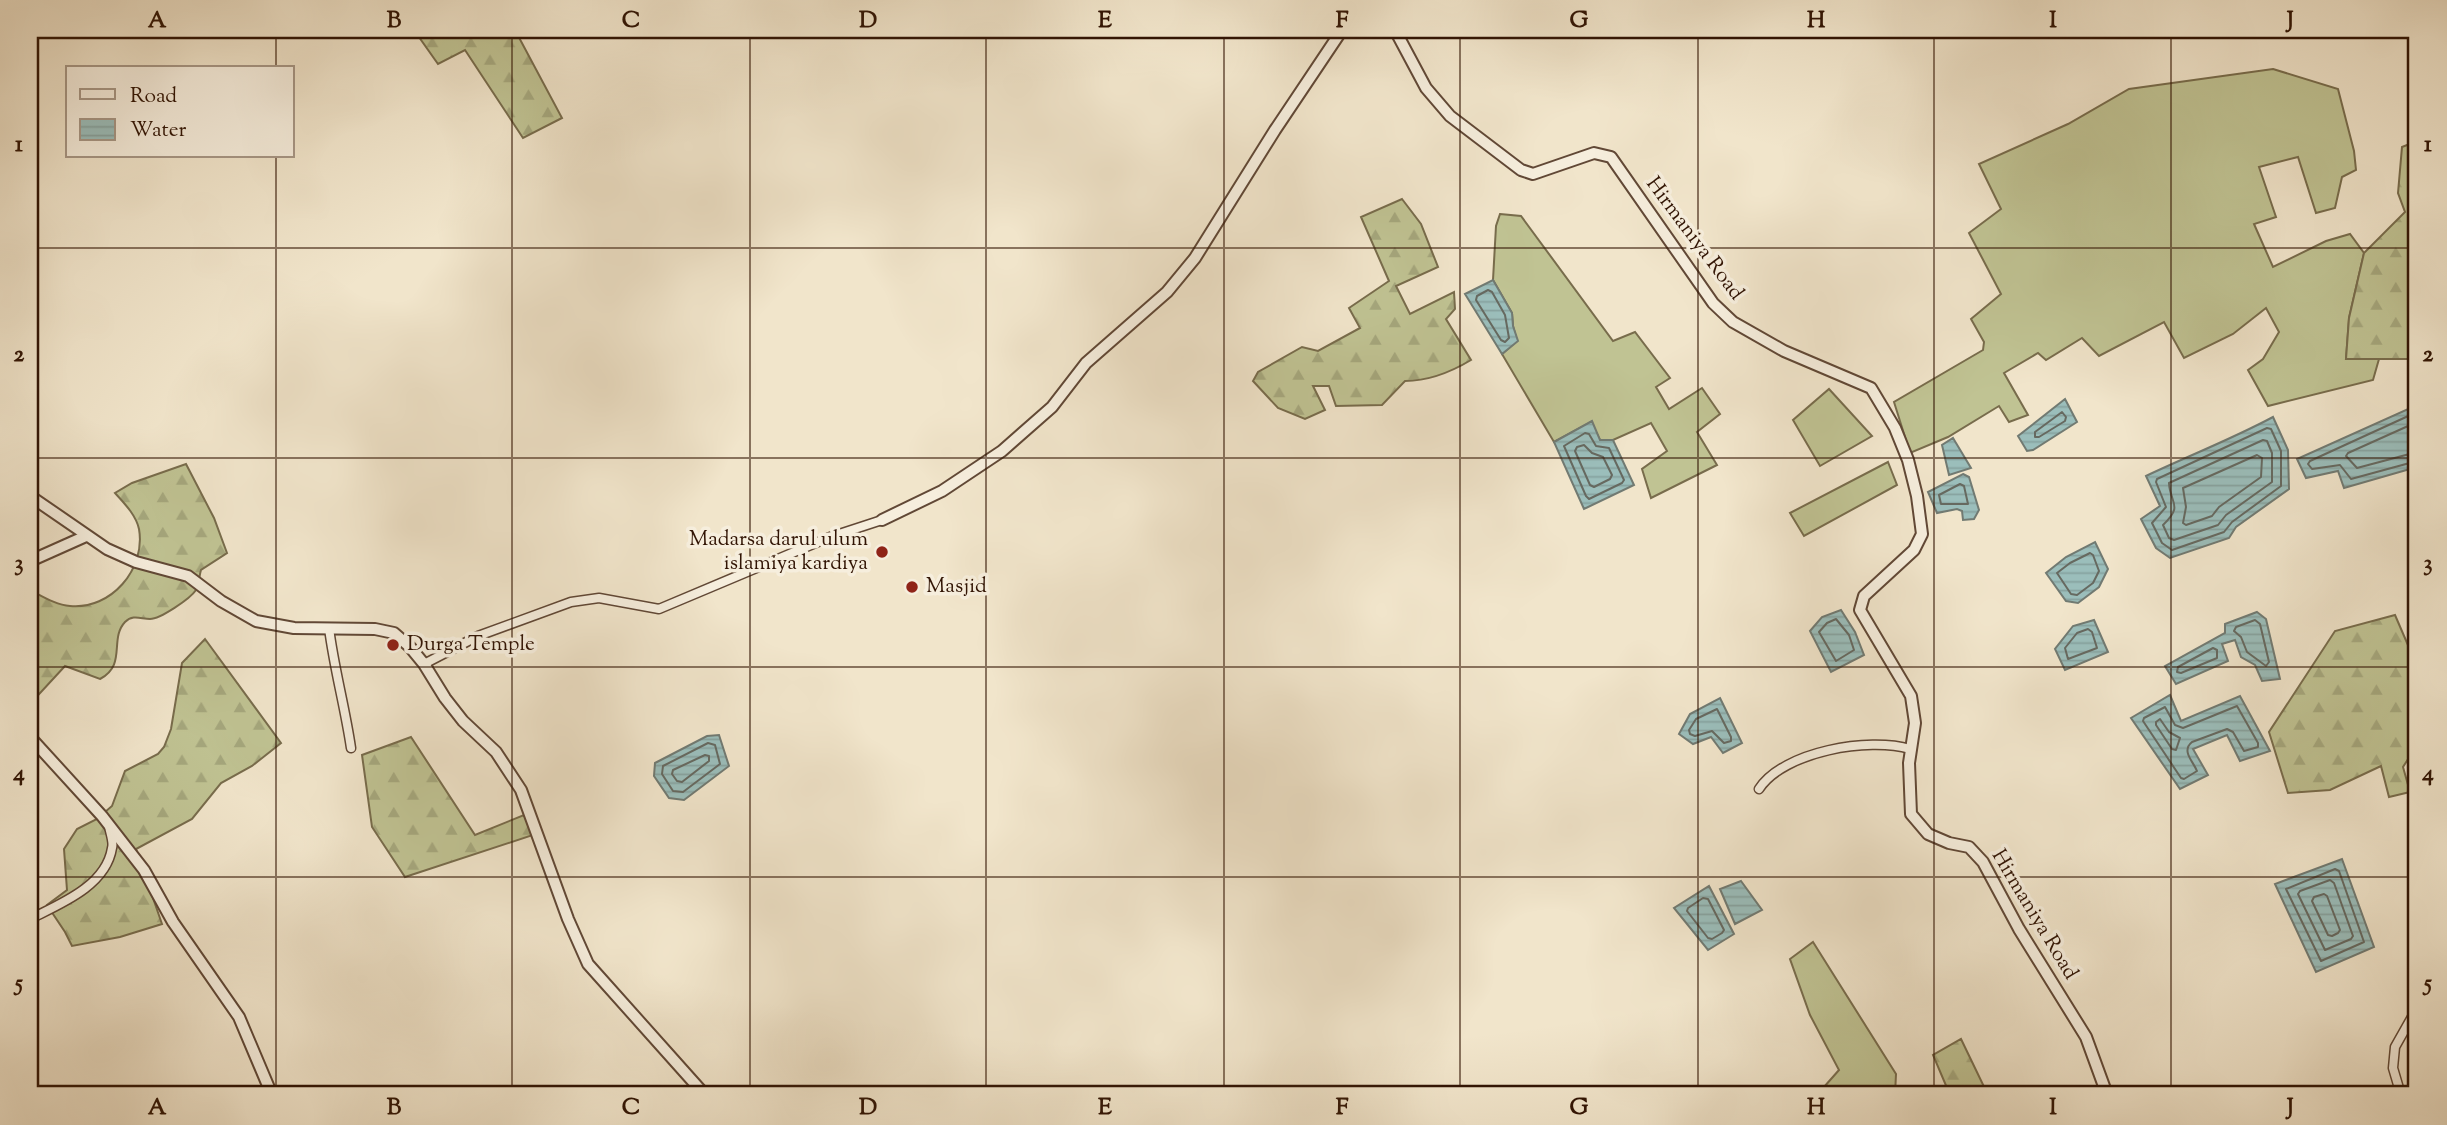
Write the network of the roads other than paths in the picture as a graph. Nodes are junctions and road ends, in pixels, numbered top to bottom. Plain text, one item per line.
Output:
1 (1342, 30) edge
2 (1395, 30) edge
3 (30, 496) edge
4 (882, 520) joint
5 (86, 536) junction
6 (30, 561) edge
7 (329, 628) junction
8 (424, 664) junction
9 (30, 737) edge
10 (351, 748) dead end
11 (1910, 749) junction
12 (1759, 789) dead end
13 (108, 824) junction
14 (30, 919) edge
15 (2417, 1008) edge
16 (272, 1095) edge
17 (705, 1095) edge
18 (2105, 1095) edge
19 (2401, 1095) edge

1 - 4 street
2 - 11 street, Hirmaniya Road
3 - 5 street
4 - 8 street
5 - 6 street
5 - 7 street
7 - 8 street
7 - 10 street
8 - 17 street
9 - 13 street
11 - 12 street
11 - 18 street, Hirmaniya Road
13 - 14 street
13 - 16 street
15 - 19 street

